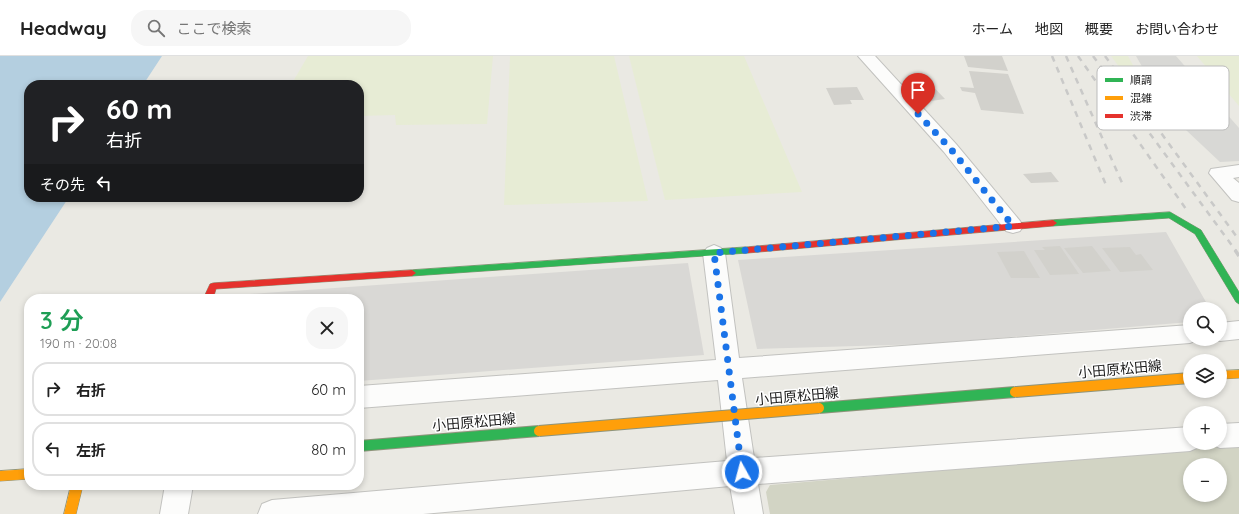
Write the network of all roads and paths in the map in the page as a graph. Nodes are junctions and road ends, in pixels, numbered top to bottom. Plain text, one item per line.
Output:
1 (866, 56) edge
2 (1239, 171) edge
3 (1239, 195) edge
4 (1013, 226) junction
5 (714, 253) junction
6 (210, 294) edge
7 (1239, 300) edge
8 (1239, 330) edge
9 (1227, 331) edge
10 (1183, 335) edge
11 (729, 370) junction
12 (1239, 374) edge
13 (1227, 375) edge
14 (1183, 379) edge
15 (364, 397) edge
16 (1239, 435) edge
17 (1227, 436) edge
18 (1183, 439) edge
19 (364, 446) edge
20 (742, 472) junction
21 (24, 474) edge
22 (0, 476) edge
23 (76, 490) edge
24 (178, 490) edge
25 (70, 514) edge
26 (174, 514) edge
27 (272, 514) edge
28 (749, 514) edge

1 - 4 street
2 - 3 street
4 - 5 street
4 - 7 street
5 - 6 street
5 - 11 street
8 - 9 street
10 - 11 street
11 - 15 street
11 - 20 street
12 - 13 street
14 - 19 street, 小田原松田線, bridge
16 - 17 street
18 - 20 street
20 - 27 street
20 - 28 street
21 - 22 street
23 - 25 street
24 - 26 street

